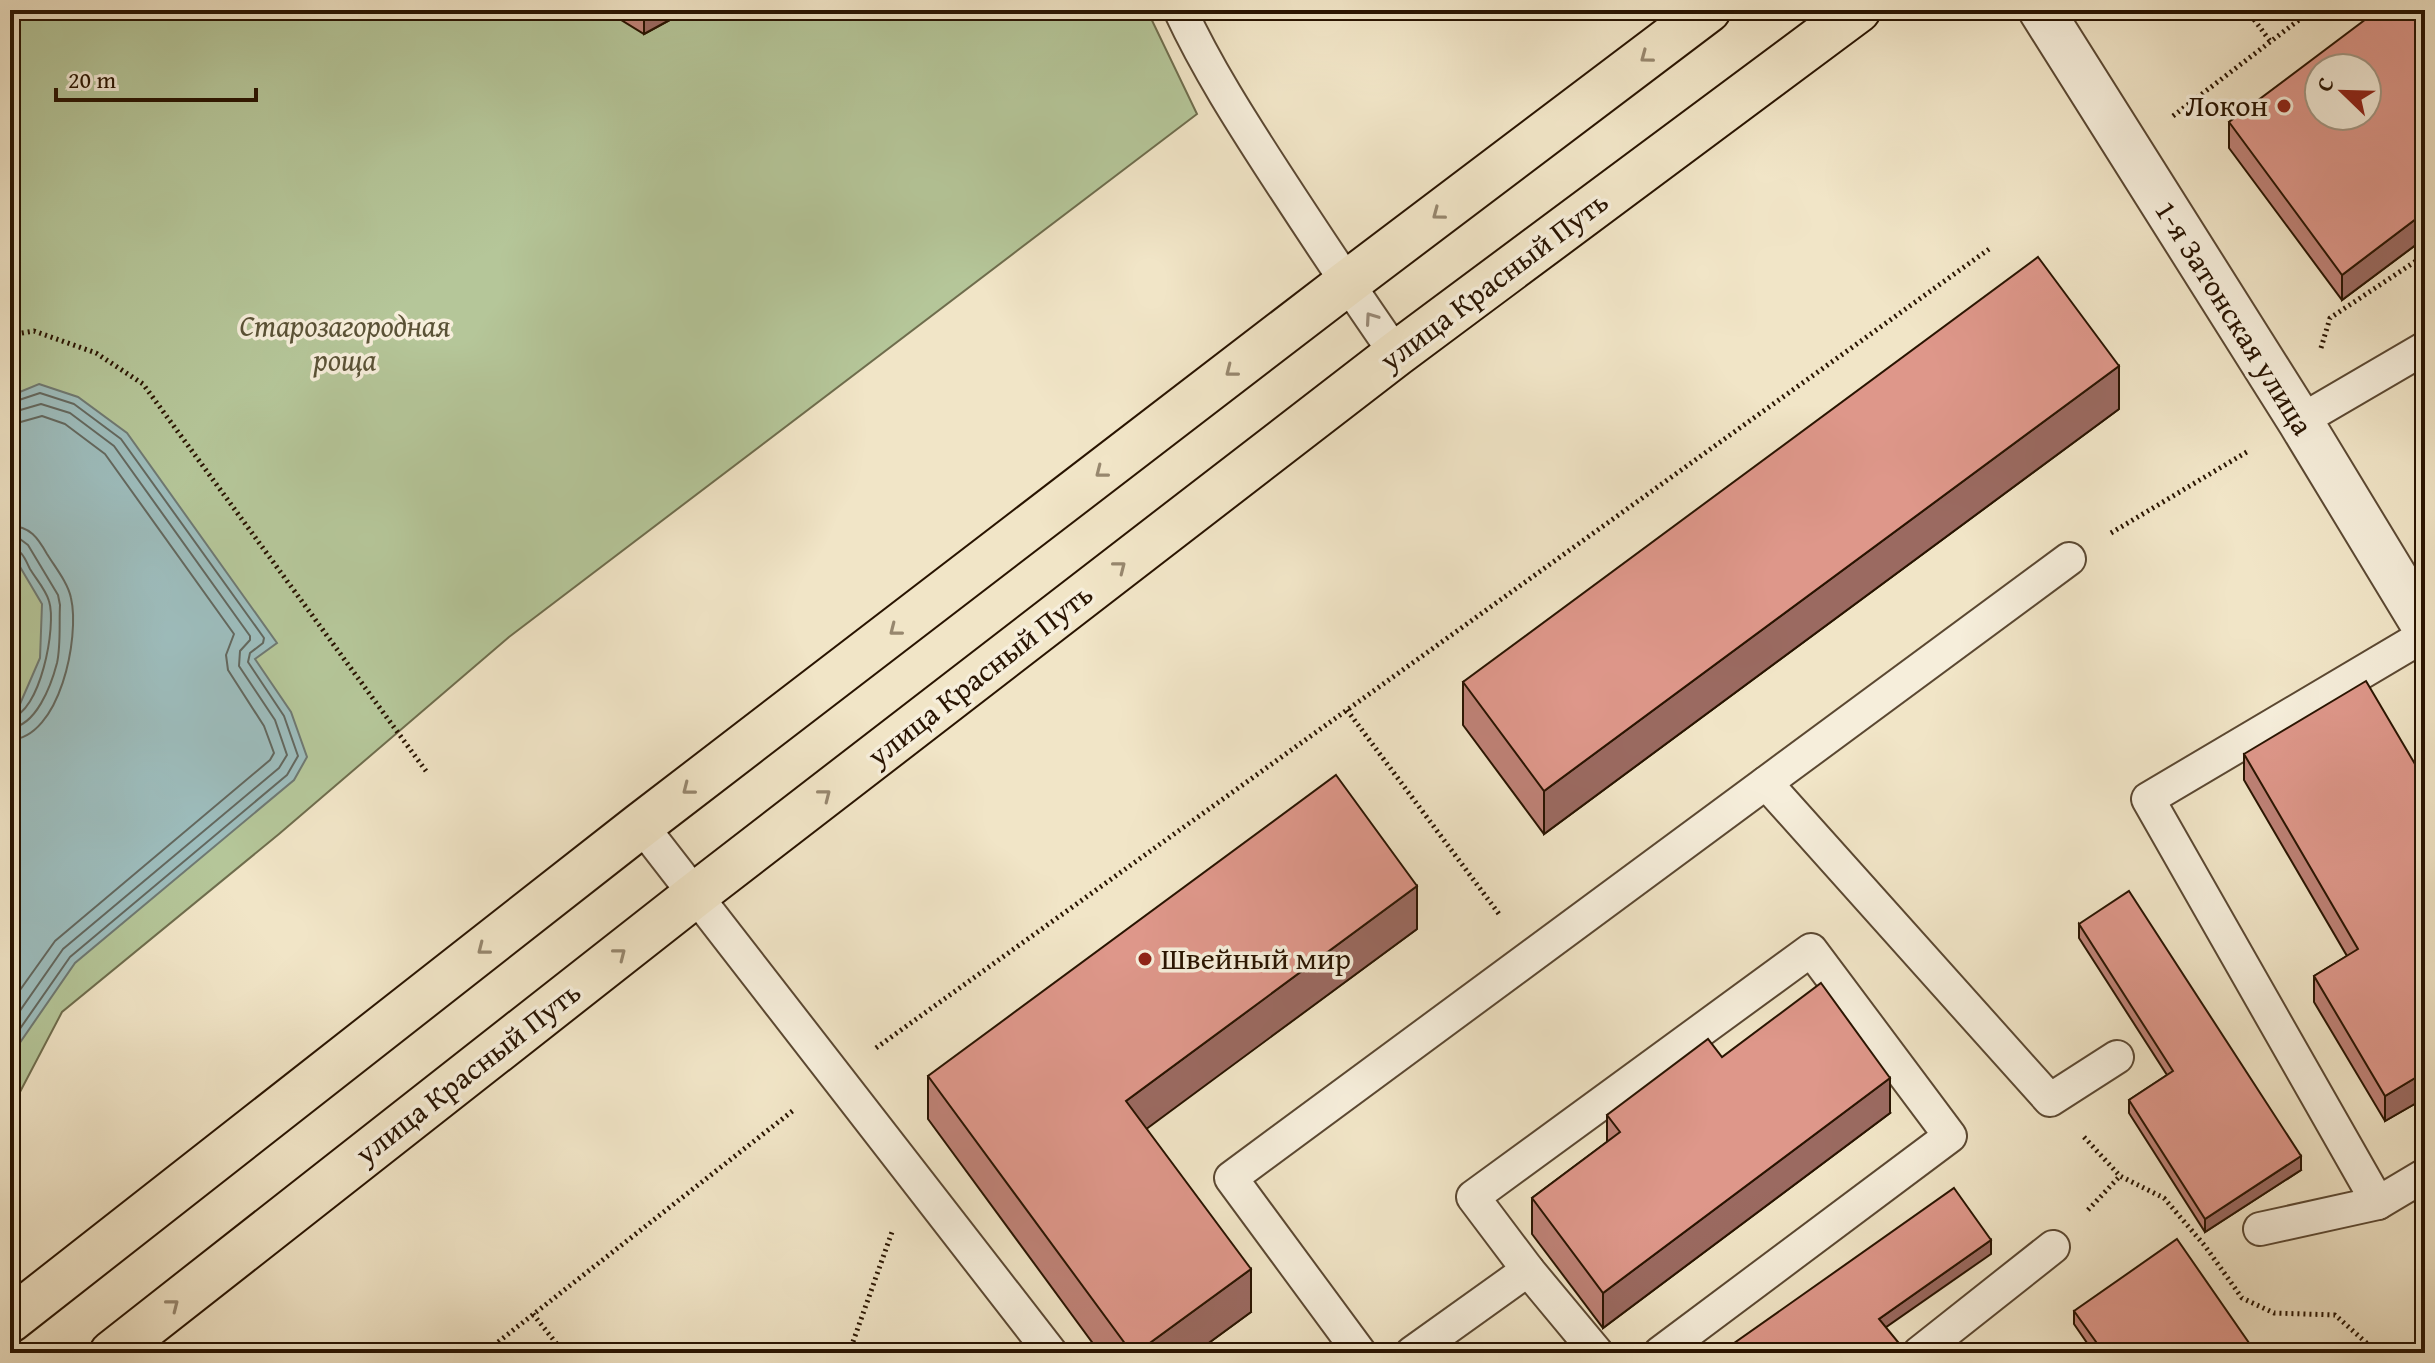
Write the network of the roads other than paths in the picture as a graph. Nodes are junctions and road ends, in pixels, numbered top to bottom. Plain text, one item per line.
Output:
1 (1180, 10) edge
2 (1708, 10) edge
3 (1858, 10) edge
4 (2041, 10) edge
5 (1347, 283) junction
6 (2425, 348) edge
7 (1396, 354) junction
8 (2300, 421) junction
9 (2069, 559) road end
10 (2425, 627) edge
11 (2425, 635) edge
12 (1766, 783) junction
13 (641, 825) junction
14 (695, 895) junction
15 (2117, 1057) dead end
16 (2425, 1175) edge
17 (2378, 1203) junction
18 (2260, 1229) dead end
19 (2053, 1247) dead end
20 (1528, 1270) junction
21 (10, 1320) edge
22 (1933, 1349) edge
23 (112, 1353) edge
24 (1051, 1353) edge
25 (1360, 1353) edge
26 (1412, 1353) edge
27 (1597, 1353) edge
28 (1660, 1353) edge

1 - 5 lane
2 -> 5 main road
3 - 7 main road, улица Красный Путь
4 - 8 street, 1-я Затонская улица
7 -> 5 lane
5 -> 13 main road
6 - 8 lane
14 -> 7 main road, улица Красный Путь
8 - 10 street, 1-я Затонская улица
9 - 12 lane
11 - 17 lane
12 - 15 lane
12 - 25 lane
13 - 14 lane
13 -> 21 main road
23 -> 14 main road, улица Красный Путь
14 - 24 lane
16 - 17 lane
17 - 18 lane
19 - 22 lane
20 - 26 lane
20 - 27 lane
20 - 28 lane

